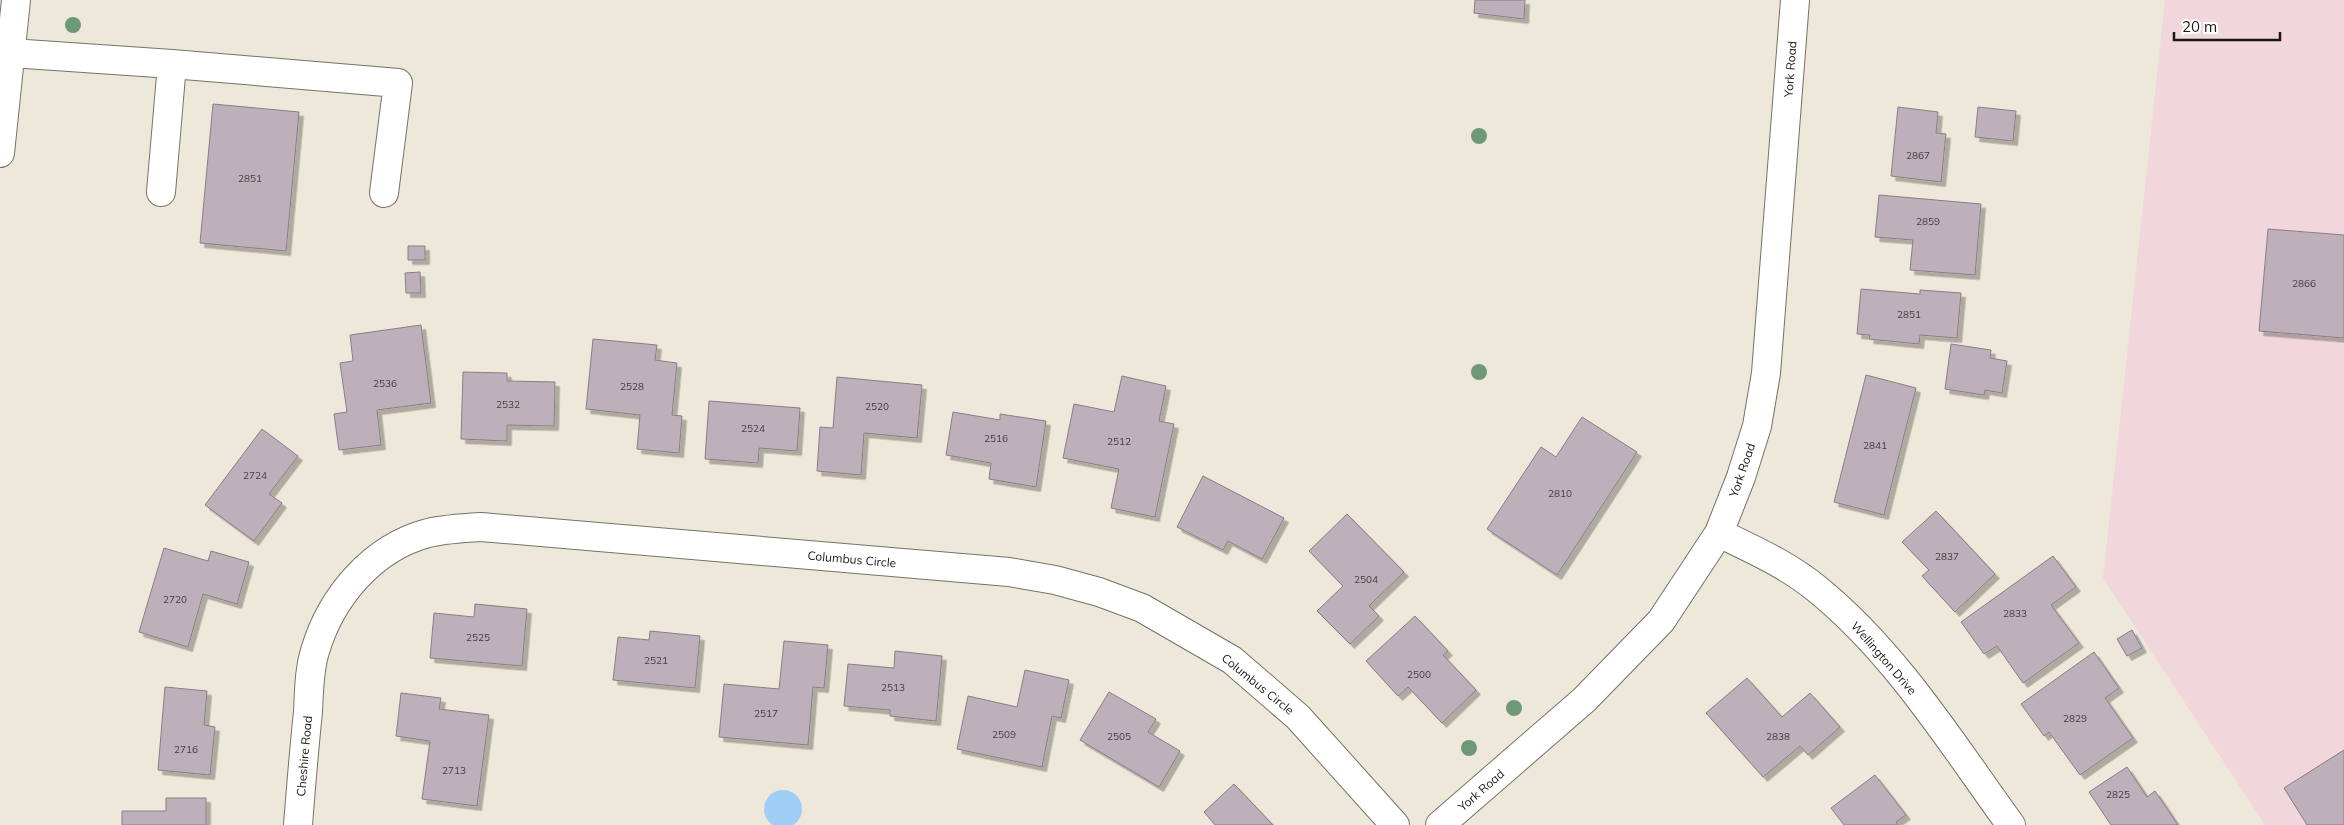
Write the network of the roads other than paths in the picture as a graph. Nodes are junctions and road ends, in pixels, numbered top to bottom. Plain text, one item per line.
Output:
1 (16, 0) edge
2 (1795, 0) edge
3 (11, 53) junction
4 (172, 64) junction
5 (0, 153) edge
6 (161, 192) dead end
7 (384, 193) dead end
8 (1718, 533) junction
9 (310, 686) joint
10 (298, 825) edge
11 (1395, 825) edge
12 (1440, 825) edge
13 (2011, 825) edge

1 - 3 street
2 - 8 street, York Road
3 - 4 street
3 - 5 street
4 - 6 street
4 - 7 street
8 - 12 street, York Road
8 - 13 street, Wellington Drive
9 - 10 street, Cheshire Road
9 - 11 street, Columbus Circle

